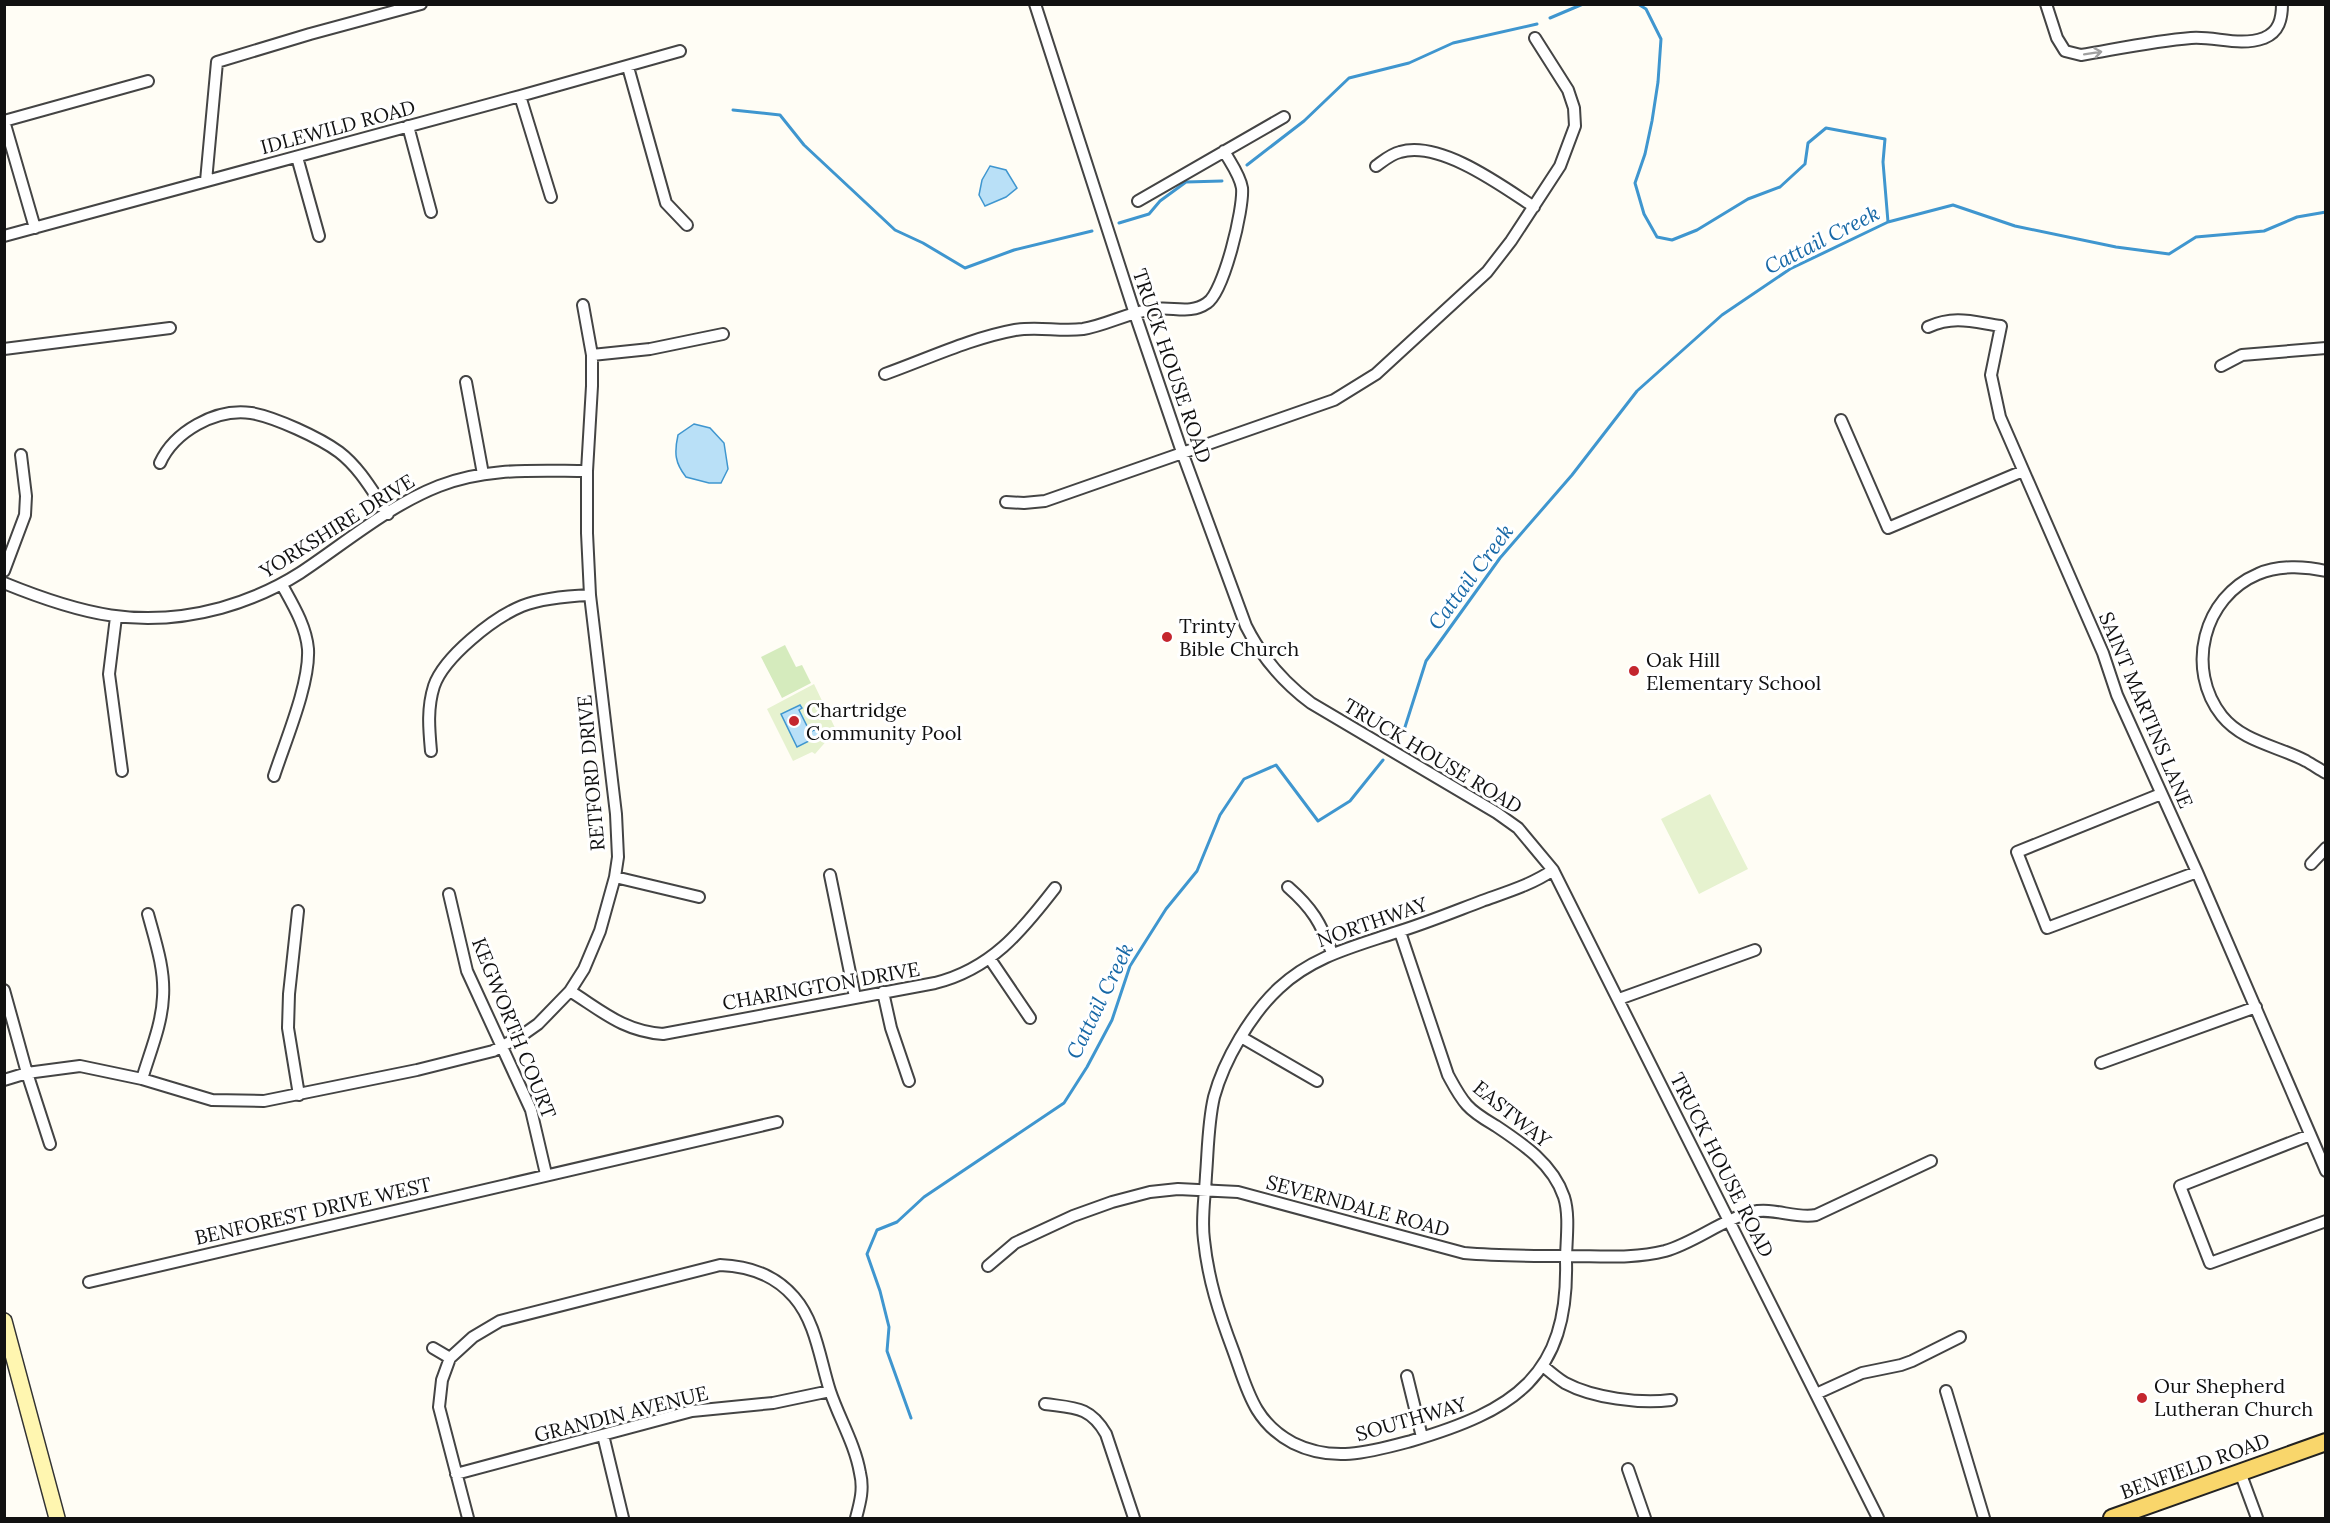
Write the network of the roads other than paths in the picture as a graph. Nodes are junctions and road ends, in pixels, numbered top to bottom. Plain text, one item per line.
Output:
1 (421, 4) edge
2 (1035, 4) edge
3 (2046, 4) edge
4 (2282, 4) edge
5 (1535, 38) dead end
6 (680, 51) dead end
7 (628, 67) junction
8 (148, 81) dead end
9 (520, 96) junction
10 (1284, 117) dead end
11 (5, 121) edge
12 (408, 126) junction
13 (1224, 151) junction
14 (297, 157) junction
15 (1376, 166) dead end
16 (206, 181) junction
17 (551, 197) dead end
18 (1138, 201) dead end
19 (1534, 207) junction
20 (431, 212) dead end
21 (687, 225) dead end
22 (34, 228) junction
23 (4, 236) edge
24 (319, 236) dead end
25 (583, 305) dead end
26 (1135, 314) junction
27 (1928, 327) dead end
28 (171, 328) dead end
29 (723, 334) dead end
30 (2325, 348) edge
31 (4, 349) edge
32 (591, 355) junction
33 (2221, 366) dead end
34 (885, 374) dead end
35 (466, 382) dead end
36 (1841, 420) dead end
37 (1182, 452) junction
38 (21, 455) dead end
39 (160, 463) dead end
40 (587, 471) junction
41 (2023, 471) junction
42 (483, 474) junction
43 (1006, 502) dead end
44 (388, 514) junction
45 (4, 571) edge
46 (2325, 571) edge
47 (4, 583) edge
48 (282, 585) junction
49 (590, 595) junction
50 (116, 617) junction
51 (432, 751) dead end
52 (122, 771) dead end
53 (2325, 773) edge
54 (274, 776) dead end
55 (2161, 794) junction
56 (2325, 848) edge
57 (2311, 864) dead end
58 (1553, 870) junction
59 (2197, 872) junction
60 (830, 875) dead end
61 (615, 877) junction
62 (1288, 887) dead end
63 (1055, 888) dead end
64 (449, 894) dead end
65 (699, 897) dead end
66 (298, 911) dead end
67 (148, 914) dead end
68 (1400, 932) junction
69 (1755, 950) dead end
70 (1332, 953) junction
71 (990, 959) junction
72 (4, 990) edge
73 (570, 991) junction
74 (883, 992) junction
75 (855, 997) junction
76 (1619, 999) junction
77 (2256, 1007) junction
78 (1030, 1018) dead end
79 (1241, 1037) junction
80 (503, 1047) junction
81 (2100, 1063) dead end
82 (27, 1073) junction
83 (142, 1078) junction
84 (4, 1080) edge
85 (909, 1081) dead end
86 (1317, 1081) dead end
87 (299, 1095) junction
88 (777, 1122) dead end
89 (2310, 1135) junction
90 (50, 1144) dead end
91 (1931, 1161) dead end
92 (2325, 1171) edge
93 (546, 1174) junction
94 (1205, 1189) junction
95 (1730, 1221) junction
96 (2325, 1221) edge
97 (1566, 1256) junction
98 (988, 1266) dead end
99 (89, 1282) dead end
100 (4, 1321) edge
101 (1959, 1337) dead end
102 (432, 1347) dead end
103 (450, 1358) junction
104 (1542, 1366) junction
105 (1407, 1376) dead end
106 (830, 1391) junction
107 (1946, 1391) dead end
108 (1816, 1394) junction
109 (1671, 1400) dead end
110 (1045, 1404) dead end
111 (603, 1435) junction
112 (1422, 1437) junction
113 (2325, 1442) edge
114 (1628, 1469) dead end
115 (2240, 1472) junction
116 (456, 1474) junction
117 (2148, 1512) edge
118 (57, 1518) edge
119 (468, 1518) edge
120 (623, 1518) edge
121 (856, 1518) edge
122 (1134, 1518) edge
123 (1645, 1518) edge
124 (1878, 1518) edge
125 (1984, 1518) edge
126 (2112, 1518) edge
127 (2257, 1518) edge

1 - 16 street
2 - 26 street, TRUCK HOUSE ROAD
3 -> 4 street
5 - 19 street
6 - 7 street, IDLEWILD ROAD
7 - 9 street, IDLEWILD ROAD
7 - 21 street
8 - 11 street
9 - 12 street, IDLEWILD ROAD
9 - 17 street
10 - 13 street
11 - 22 street
12 - 14 street, IDLEWILD ROAD
12 - 20 street
13 - 18 street
13 - 26 street
14 - 16 street, IDLEWILD ROAD
14 - 24 street
15 - 19 street
16 - 22 street, IDLEWILD ROAD
19 - 37 street
22 - 23 street, IDLEWILD ROAD
25 - 32 street, RETFORD DRIVE
26 - 34 street
26 - 37 street, TRUCK HOUSE ROAD
27 - 41 street, SAINT MARTINS LANE
28 - 31 street
29 - 32 street
30 - 33 street
32 - 40 street, RETFORD DRIVE
35 - 42 street
36 - 41 street
37 - 43 street
37 - 58 street, TRUCK HOUSE ROAD
38 - 45 street
39 - 44 street
40 - 42 street, YORKSHIRE DRIVE
40 - 49 street, RETFORD DRIVE
41 - 55 street, SAINT MARTINS LANE
42 - 44 street, YORKSHIRE DRIVE
44 - 48 street, YORKSHIRE DRIVE
46 - 53 street
47 - 50 street, YORKSHIRE DRIVE
48 - 50 street, YORKSHIRE DRIVE
48 - 54 street
49 - 51 street
49 - 61 street, RETFORD DRIVE
50 - 52 street
55 - 59 street, SAINT MARTINS LANE
55 - 59 street
56 - 57 street
58 - 68 street, NORTHWAY
58 - 76 street, TRUCK HOUSE ROAD
59 - 77 street, SAINT MARTINS LANE
60 - 75 street
61 - 65 street
61 - 73 street, RETFORD DRIVE
62 - 70 street
63 - 71 street, CHARINGTON DRIVE
64 - 80 street, KEGWORTH COURT
66 - 87 street
67 - 83 street
68 - 70 street, NORTHWAY
68 - 97 street, EASTWAY
69 - 76 street
70 - 79 street, NORTHWAY
71 - 74 street, CHARINGTON DRIVE
71 - 78 street
72 - 82 street
73 - 75 street, CHARINGTON DRIVE
73 - 80 street, RETFORD DRIVE
74 - 75 street, CHARINGTON DRIVE
74 - 85 street
76 - 95 street, TRUCK HOUSE ROAD
77 - 81 street
77 - 89 street, SAINT MARTINS LANE
79 - 86 street
79 - 94 street, NORTHWAY
80 - 87 street, RETFORD DRIVE
80 - 93 street, KEGWORTH COURT
82 - 83 street, RETFORD DRIVE
82 - 84 street, RETFORD DRIVE
82 - 90 street
83 - 87 street, RETFORD DRIVE
88 - 93 street, BENFOREST DRIVE WEST
89 - 92 street, SAINT MARTINS LANE
89 - 96 street
91 - 95 street, SEVERNDALE ROAD
93 - 99 street, BENFOREST DRIVE WEST
94 - 97 street, SEVERNDALE ROAD
94 - 98 street, SEVERNDALE ROAD
94 - 112 street, SOUTHWAY
95 - 97 street, SEVERNDALE ROAD
95 - 108 street, TRUCK HOUSE ROAD
97 - 104 street, SOUTHWAY
100 - 118 main road
101 - 108 street
102 - 103 street
103 - 106 street
103 - 116 street
104 - 109 street
104 - 112 street, SOUTHWAY
105 - 112 street
106 - 111 street, GRANDIN AVENUE
106 - 121 street
107 - 125 street
108 - 124 street, TRUCK HOUSE ROAD
110 - 122 street
111 - 116 street, GRANDIN AVENUE
111 - 120 street
113 - 115 main road, BENFIELD ROAD
114 - 123 street
115 - 117 main road, BENFIELD ROAD
115 - 127 street
116 - 119 street
117 - 126 main road, BENFIELD ROAD

